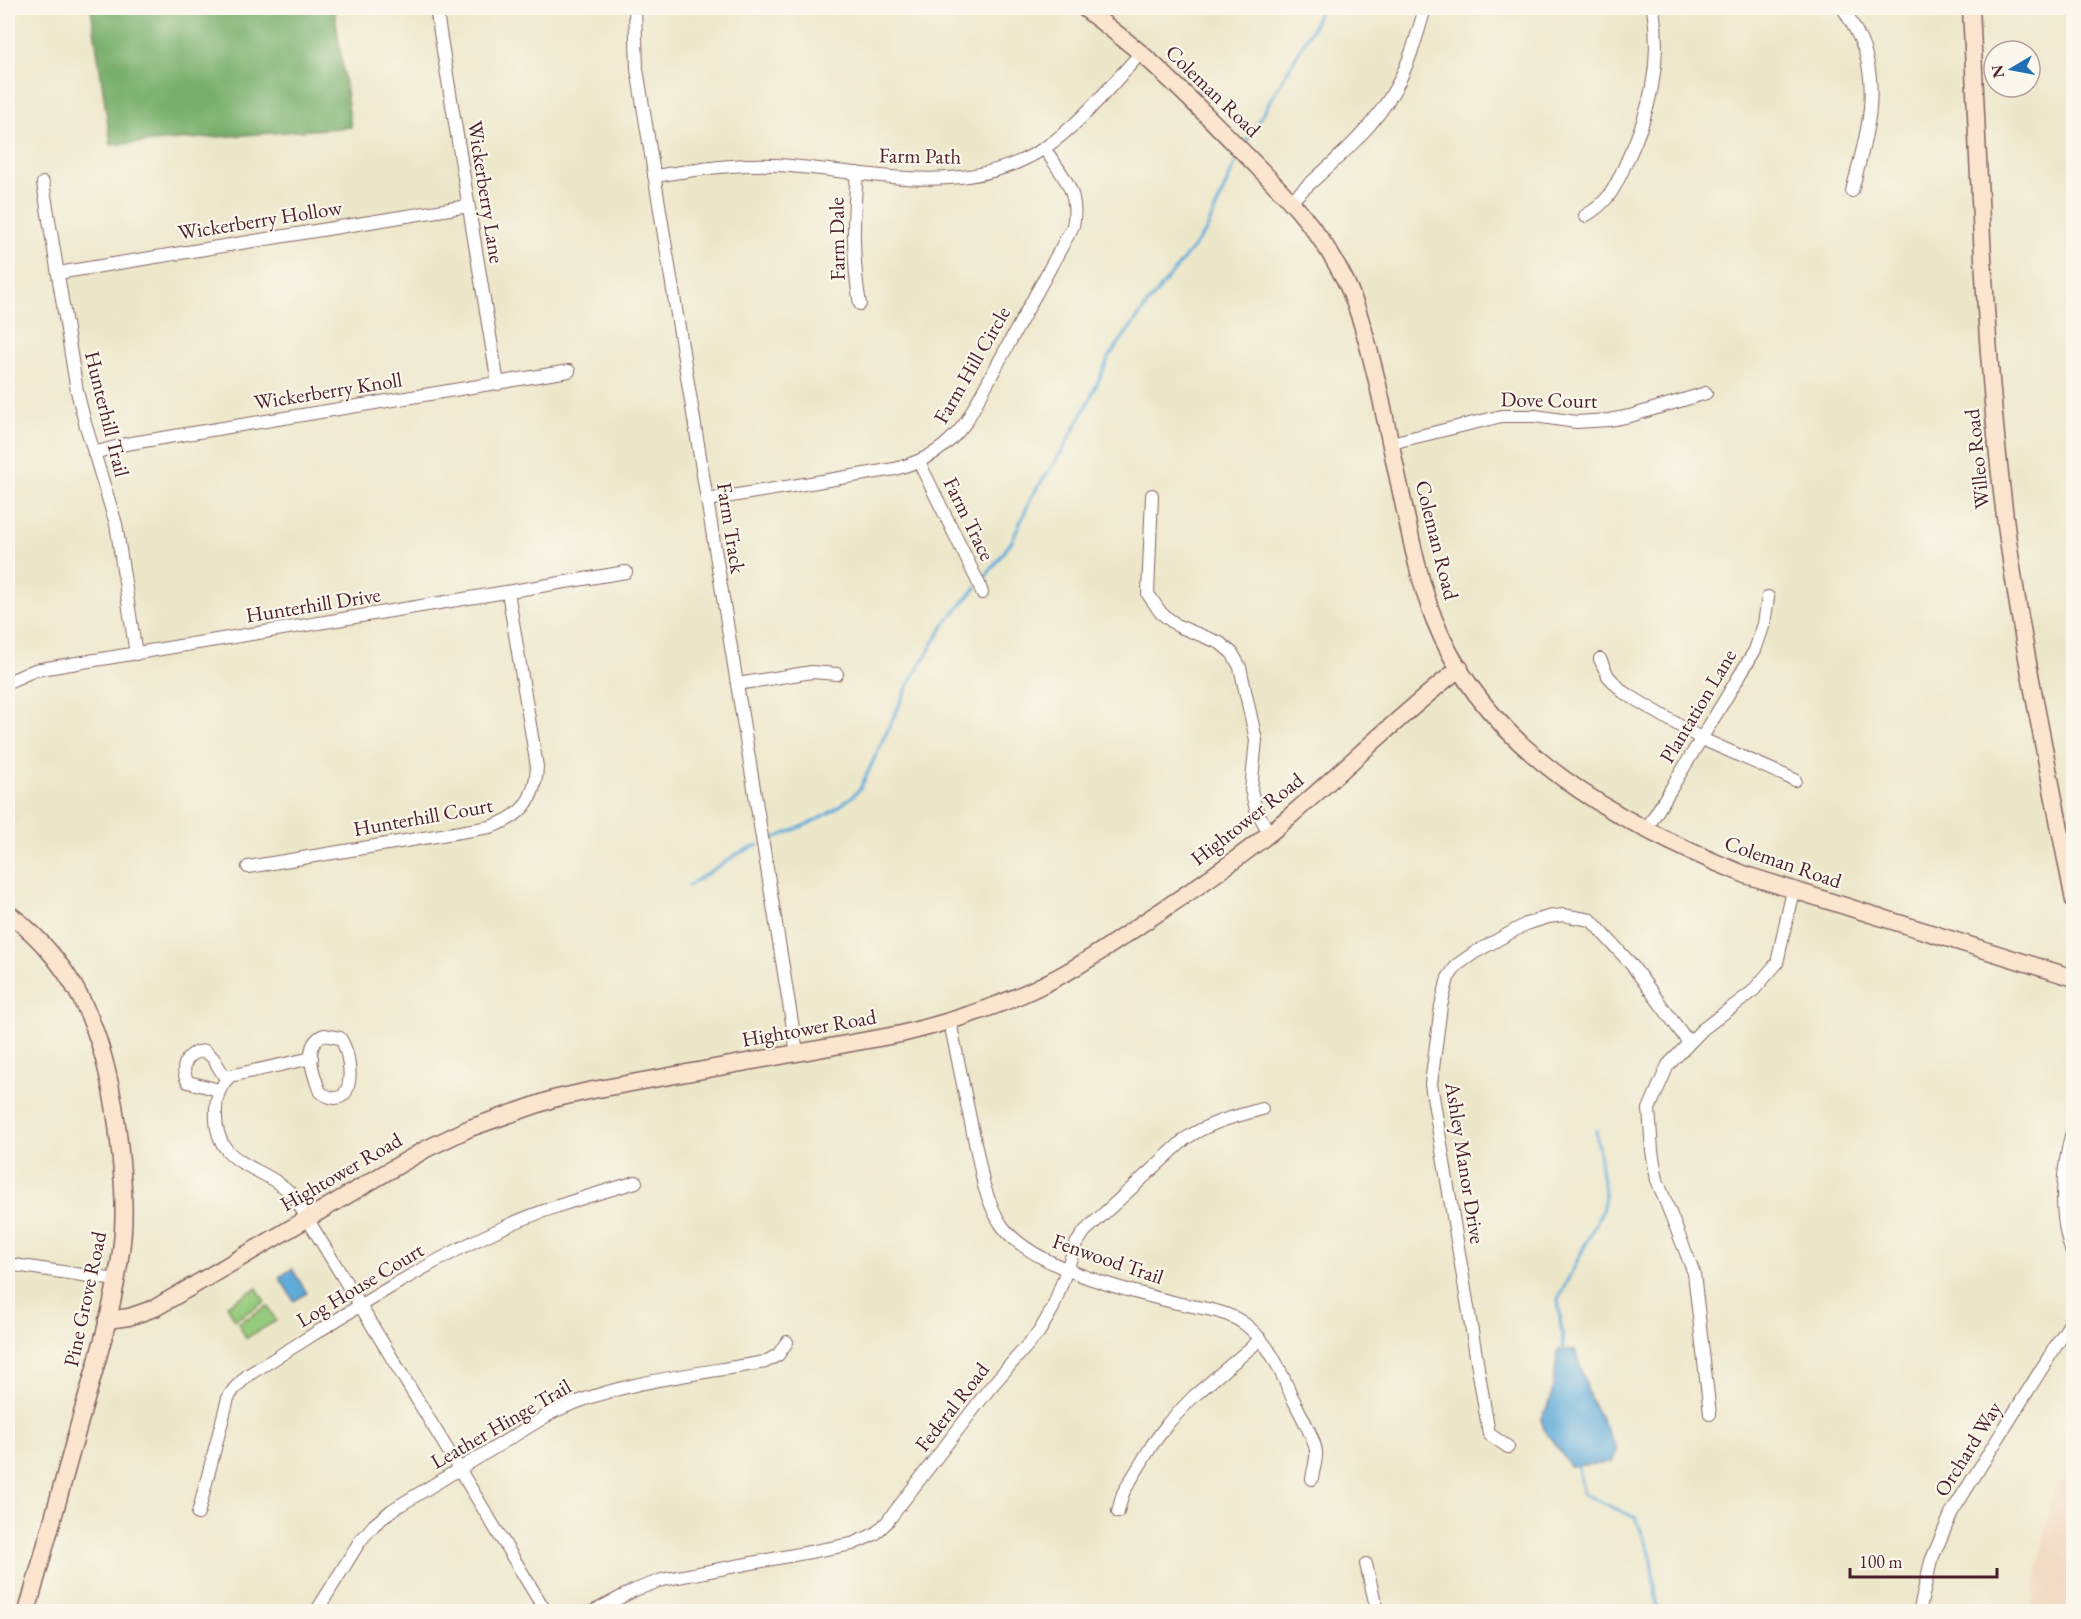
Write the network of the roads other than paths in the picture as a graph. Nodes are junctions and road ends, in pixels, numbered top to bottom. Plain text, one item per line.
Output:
1 (436, 8) edge
2 (635, 8) edge
3 (1084, 8) edge
4 (1425, 8) edge
5 (1653, 8) edge
6 (1844, 8) edge
7 (1971, 8) edge
8 (1141, 53) junction
9 (1044, 148) junction
10 (857, 173) junction
11 (654, 176) junction
12 (43, 183) dead end
13 (1852, 191) dead end
14 (1292, 200) junction
15 (468, 206) junction
16 (1585, 216) dead end
17 (58, 273) junction
18 (860, 304) dead end
19 (569, 371) dead end
20 (498, 384) junction
21 (1706, 393) dead end
22 (1391, 443) junction
23 (94, 453) junction
24 (919, 462) junction
25 (1152, 495) dead end
26 (707, 500) junction
27 (626, 572) dead end
28 (508, 592) junction
29 (982, 593) dead end
30 (1768, 597) dead end
31 (136, 654) junction
32 (1600, 659) dead end
33 (1460, 668) junction
34 (837, 674) dead end
35 (8, 682) edge
36 (737, 684) junction
37 (1702, 738) junction
38 (1795, 780) dead end
39 (1646, 830) junction
40 (1269, 833) junction
41 (248, 867) dead end
42 (1793, 890) junction
43 (2073, 900) edge
44 (8, 913) edge
45 (2073, 978) edge
46 (950, 1022) junction
47 (1689, 1044) junction
48 (797, 1053) junction
49 (312, 1058) junction
50 (226, 1079) junction
51 (219, 1090) junction
52 (1262, 1109) dead end
53 (2073, 1125) edge
54 (636, 1182) dead end
55 (308, 1217) junction
56 (2073, 1257) edge
57 (8, 1264) edge
58 (1067, 1269) junction
59 (116, 1280) junction
60 (362, 1306) junction
61 (2073, 1317) edge
62 (107, 1320) junction
63 (1262, 1339) junction
64 (787, 1342) dead end
65 (1710, 1414) dead end
66 (1508, 1447) dead end
67 (460, 1468) junction
68 (1312, 1479) dead end
69 (1118, 1512) dead end
70 (198, 1514) dead end
71 (1366, 1564) dead end
72 (27, 1611) edge
73 (316, 1611) edge
74 (546, 1611) edge
75 (592, 1611) edge
76 (1379, 1611) edge
77 (1919, 1611) edge

1 - 15 street, Wickerberry Lane
2 - 11 street, Farm Track
3 - 8 street, Coleman Road
4 - 14 street
5 - 16 street
6 - 13 street
7 - 43 street, Willeo Road
8 - 9 street, Farm Path
8 - 14 street, Coleman Road
9 - 10 street, Farm Path
9 - 24 street, Farm Hill Circle
10 - 11 street, Farm Path
10 - 18 street, Farm Dale
11 - 26 street, Farm Track
12 - 17 street, Hunterhill Trail
14 - 22 street, Coleman Road
15 - 17 street, Wickerberry Hollow
15 - 20 street, Wickerberry Lane
17 - 23 street, Hunterhill Trail
19 - 20 street, Wickerberry Knoll
20 - 23 street, Wickerberry Knoll
21 - 22 street, Dove Court
22 - 33 street, Coleman Road
23 - 31 street, Hunterhill Trail
24 - 26 street, Farm Hill Circle
24 - 29 street, Farm Trace
25 - 40 street
26 - 36 street, Farm Track
27 - 28 street, Hunterhill Drive
28 - 31 street, Hunterhill Drive
28 - 41 street, Hunterhill Court
30 - 37 street, Plantation Lane
31 - 35 street, Hunterhill Drive
32 - 37 street
33 - 39 street, Coleman Road
33 - 40 street, Hightower Road
34 - 36 street
36 - 48 street, Farm Track
37 - 38 street
37 - 39 street, Plantation Lane
39 - 42 street, Coleman Road
40 - 46 street, Hightower Road
42 - 45 street, Coleman Road
42 - 47 street
44 - 59 street, Pine Grove Road
46 - 48 street, Hightower Road
46 - 58 street, Fenwood Trail
47 - 65 street
47 - 66 street, Ashley Manor Drive
48 - 55 street, Hightower Road
49 - 49 street
49 - 50 street
50 - 51 street
50 - 51 street
51 - 55 street
52 - 58 street, Federal Road
53 - 56 street
54 - 60 street, Log House Court
55 - 60 street
55 - 62 street, Hightower Road
57 - 59 street
58 - 63 street, Fenwood Trail
58 - 75 street, Federal Road
59 - 62 street, Pine Grove Road
60 - 67 street
60 - 70 street, Log House Court
61 - 77 street, Orchard Way
62 - 72 street, Pine Grove Road
63 - 68 street, Fenwood Trail
63 - 69 street
64 - 67 street, Leather Hinge Trail
67 - 73 street, Leather Hinge Trail
67 - 74 street
71 - 76 street

